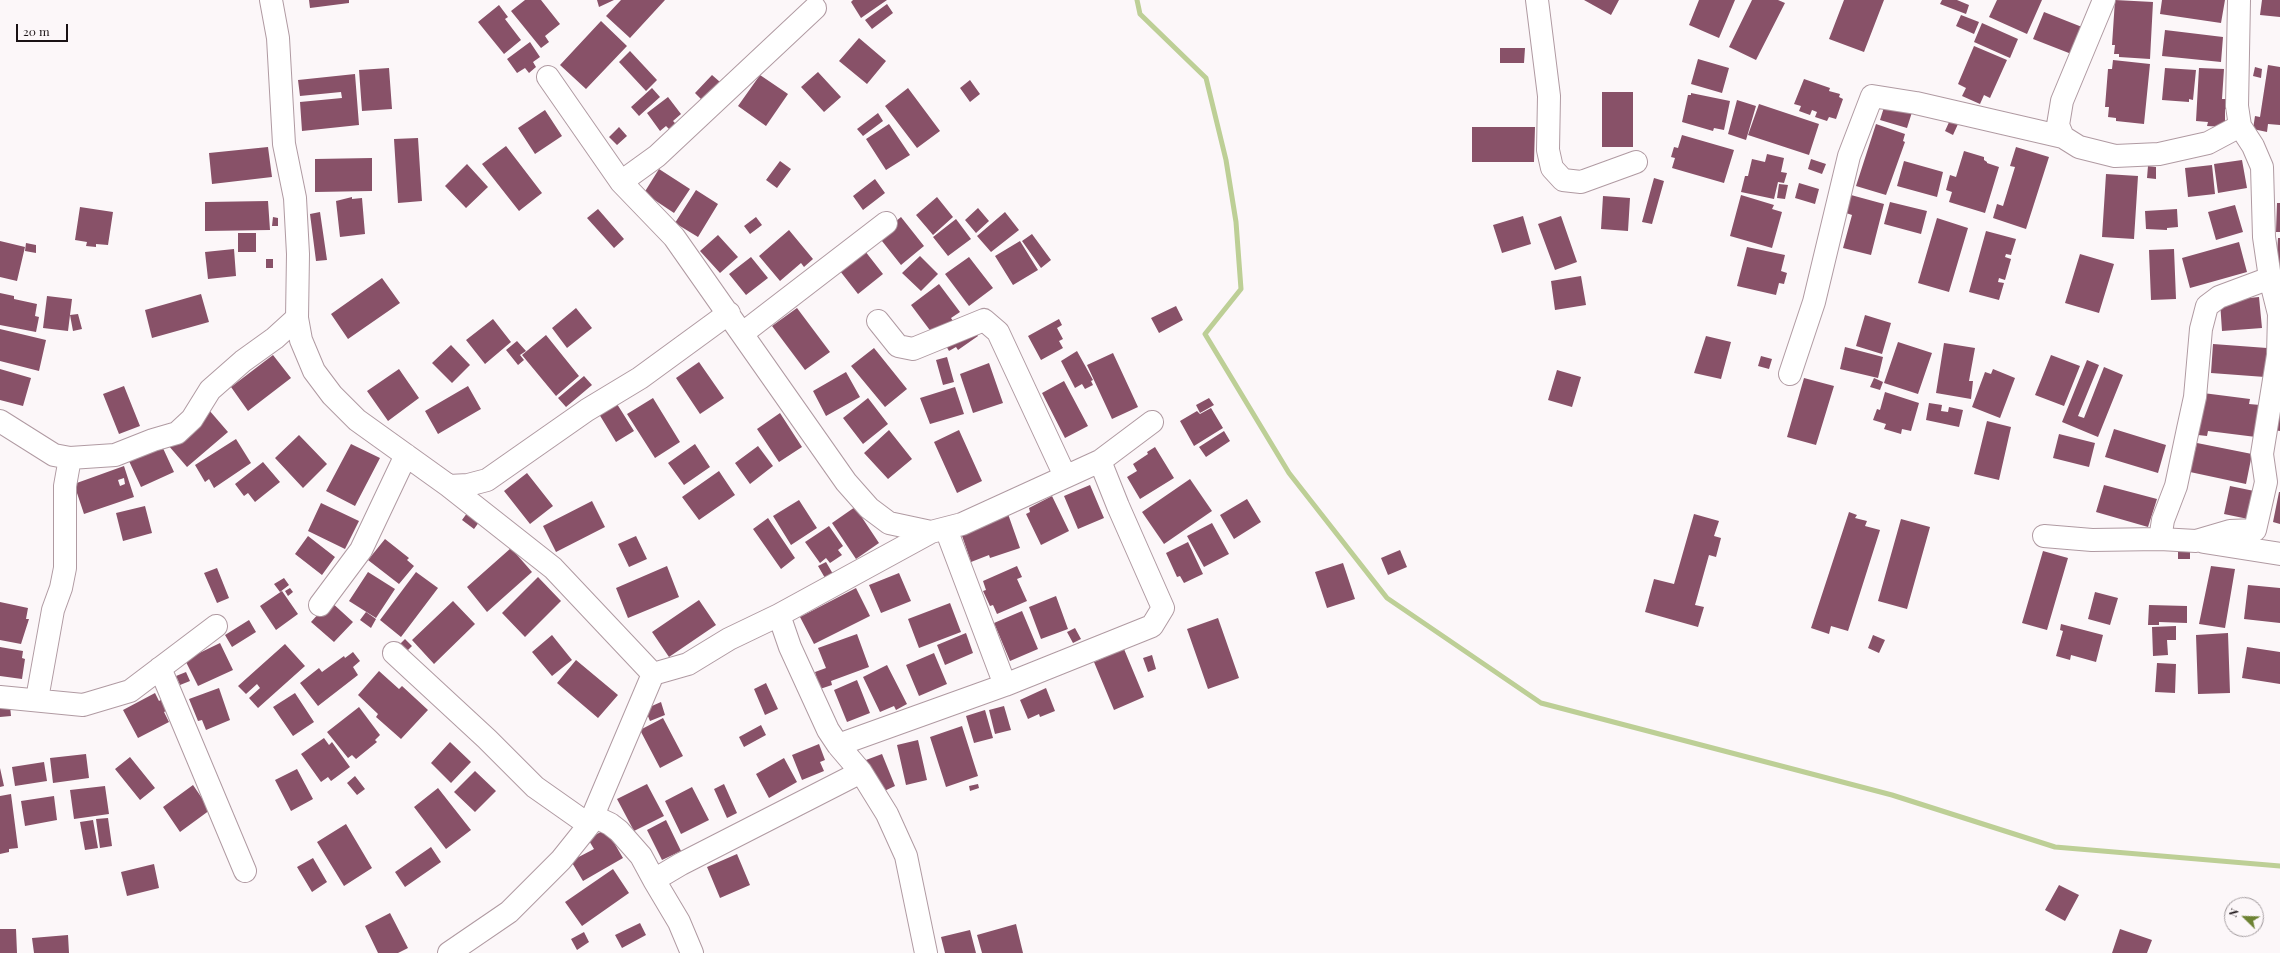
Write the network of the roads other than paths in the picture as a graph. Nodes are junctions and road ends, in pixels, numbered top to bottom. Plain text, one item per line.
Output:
1 (271, 0) edge
2 (1537, 0) edge
3 (2104, 0) edge
4 (2239, 0) edge
5 (815, 8) dead end
6 (548, 77) dead end
7 (2240, 126) junction
8 (2063, 137) junction
9 (1636, 162) dead end
10 (621, 182) junction
11 (886, 224) dead end
12 (2270, 278) junction
13 (729, 313) junction
14 (297, 318) junction
15 (878, 321) dead end
16 (743, 333) junction
17 (1790, 374) dead end
18 (0, 421) edge
19 (1152, 422) dead end
20 (406, 455) junction
21 (70, 458) junction
22 (1100, 461) junction
23 (1066, 476) junction
24 (449, 486) junction
25 (938, 530) junction
26 (2044, 536) dead end
27 (2160, 538) junction
28 (2196, 541) junction
29 (2280, 554) edge
30 (320, 605) dead end
31 (779, 615) junction
32 (216, 626) dead end
33 (394, 653) dead end
34 (160, 668) junction
35 (653, 674) junction
36 (1005, 685) junction
37 (0, 697) edge
38 (37, 700) junction
39 (838, 746) junction
40 (861, 772) junction
41 (591, 821) junction
42 (245, 871) dead end
43 (654, 880) junction
44 (449, 953) edge
45 (692, 953) edge
46 (926, 953) edge

1 - 14 street
2 - 9 street
3 - 8 street
4 - 7 street
5 - 10 street
6 - 10 street
7 - 8 street
7 - 12 street
8 - 17 street
10 - 13 street
11 - 16 street
12 - 27 street
12 - 28 street
13 - 16 street
13 - 24 street
14 - 20 street
14 - 21 street
15 - 23 street
16 - 25 street
18 - 21 street
19 - 22 street
20 - 24 street
20 - 30 street
21 - 38 street
22 - 23 street
22 - 36 street
23 - 25 street
24 - 35 street
25 - 31 street
25 - 36 street
26 - 27 street
27 - 28 street
28 - 29 street
31 - 35 street
31 - 39 street
32 - 34 street
33 - 41 street
34 - 38 street
34 - 42 street
35 - 41 street
36 - 39 street
37 - 38 street
39 - 40 street
40 - 43 street
40 - 46 street
41 - 43 street
41 - 44 street
43 - 45 street

